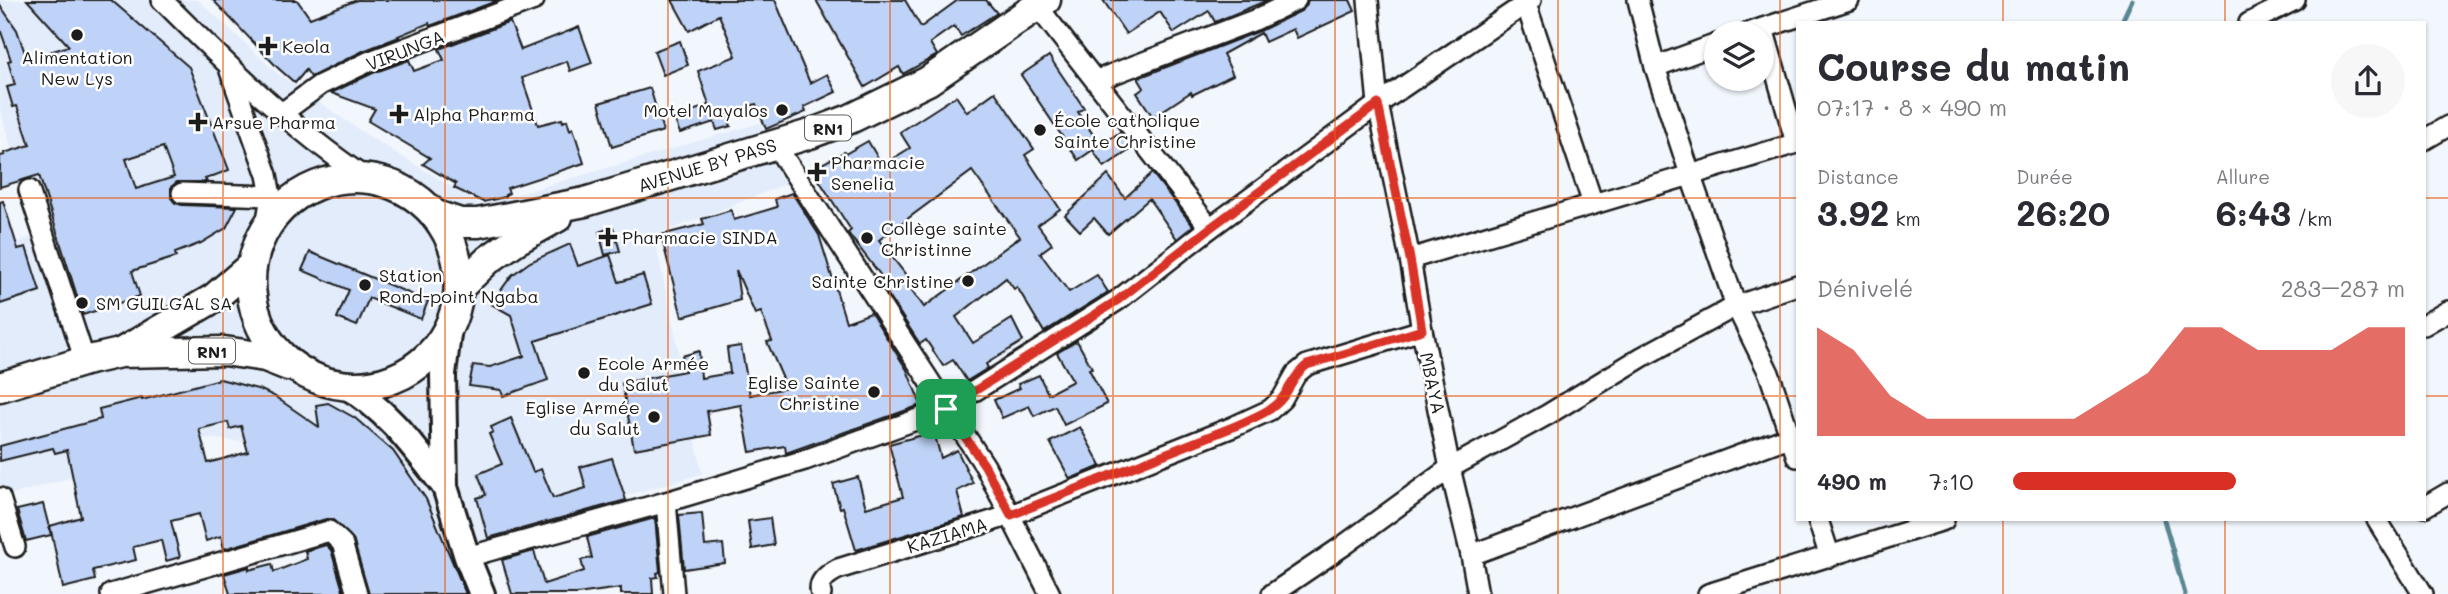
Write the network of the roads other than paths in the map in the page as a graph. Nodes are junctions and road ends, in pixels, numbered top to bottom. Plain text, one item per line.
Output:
1 (162, 0) edge
2 (534, 0) edge
3 (1296, 0) edge
4 (1368, 0) edge
5 (1638, 0) edge
6 (1849, 0) edge
7 (2294, 0) edge
8 (1528, 2) edge
9 (1042, 3) edge
10 (2253, 21) edge
11 (1774, 24) edge
12 (1704, 49) edge
13 (228, 67) junction
14 (1655, 67) junction
15 (1097, 80) junction
16 (1774, 81) edge
17 (1378, 104) junction
18 (282, 113) junction
19 (2448, 126) edge
20 (2426, 139) edge
21 (1796, 140) edge
22 (1796, 143) edge
23 (775, 144) junction
24 (1690, 174) junction
25 (364, 177) junction
26 (29, 190) dead end
27 (182, 193) dead end
28 (271, 196) junction
29 (585, 202) junction
30 (1593, 204) junction
31 (436, 215) junction
32 (266, 226) junction
33 (1210, 228) junction
34 (1410, 259) junction
35 (251, 266) junction
36 (1796, 285) edge
37 (459, 288) junction
38 (1737, 306) junction
39 (2448, 311) edge
40 (2426, 324) edge
41 (449, 326) junction
42 (1422, 330) junction
43 (120, 353) junction
44 (85, 361) junction
45 (300, 372) junction
46 (346, 386) junction
47 (0, 387) edge
48 (946, 409) junction
49 (1794, 435) edge
50 (1450, 468) junction
51 (445, 487) junction
52 (2448, 493) edge
53 (0, 498) edge
54 (666, 502) junction
55 (2426, 506) edge
56 (1011, 515) junction
57 (1818, 521) edge
58 (1941, 521) edge
59 (2380, 525) edge
60 (15, 547) dead end
61 (1471, 555) junction
62 (467, 557) junction
63 (1830, 557) junction
64 (111, 594) edge
65 (357, 594) edge
66 (482, 594) edge
67 (674, 594) edge
68 (821, 594) edge
69 (1050, 594) edge
70 (1272, 594) edge
71 (1478, 594) edge
72 (1708, 594) edge
73 (2423, 594) edge

1 - 13 street
2 - 18 street, VIRUNGA
3 - 15 street
4 - 17 street, MBAYA
5 - 14 street
6 - 11 street
7 - 10 street
8 - 17 street
8 - 30 street
9 - 15 street
9 - 23 highway, AVENUE BY PASS / RN1
12 - 14 street
13 - 18 street
13 - 28 street
14 - 24 street
15 - 33 street
16 - 21 street
17 - 33 street
17 - 34 street, MBAYA
18 - 25 street
19 - 20 street
22 - 24 street
23 - 29 highway, AVENUE BY PASS / RN1
23 - 48 street
24 - 30 street
24 - 38 street
25 - 31 highway, RN1
25 - 32 highway, RN1
26 - 44 street
27 - 28 street
28 - 32 street
29 - 31 highway, RN1
29 - 37 highway, RN1
30 - 34 street
31 - 37 highway, RN1
32 - 35 highway, RN1
33 - 48 street
34 - 42 street, MBAYA
35 - 43 highway, RN1
35 - 45 highway, RN1
36 - 38 street
37 - 41 highway, RN1
38 - 49 street
38 - 50 street
39 - 40 street
41 - 46 highway, RN1
41 - 51 main road
42 - 50 street, MBAYA
42 - 56 street, KAZIAMA
43 - 44 highway, RN1
43 - 45 highway, RN1
44 - 47 highway, RN1
45 - 46 highway, RN1
46 - 51 main road
48 - 54 street
48 - 56 street
49 - 61 street
50 - 61 street, MBAYA
50 - 70 street
51 - 62 main road
52 - 55 street
53 - 60 street
54 - 62 street
54 - 67 street
56 - 68 street, KAZIAMA
56 - 69 street
57 - 63 street
58 - 63 street
59 - 73 street
61 - 71 street, MBAYA
62 - 66 main road
63 - 72 street
64 - 65 street

